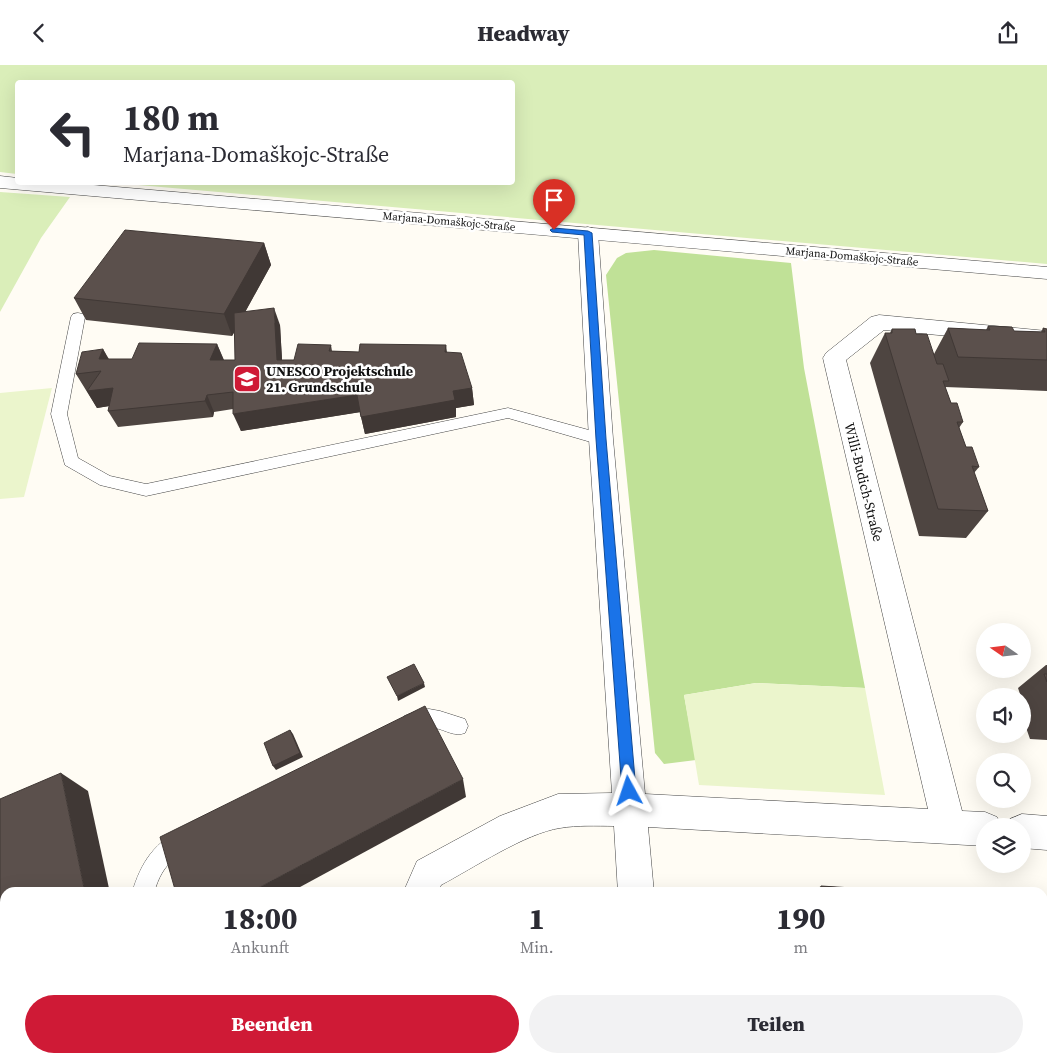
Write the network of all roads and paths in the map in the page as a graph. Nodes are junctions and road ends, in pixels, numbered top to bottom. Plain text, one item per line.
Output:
1 (0, 182) edge
2 (15, 183) edge
3 (35, 185) edge
4 (588, 233) junction
5 (1047, 273) edge
6 (78, 317) edge
7 (1047, 338) edge
8 (601, 439) junction
9 (458, 726) dead end
10 (393, 731) edge
11 (630, 809) junction
12 (949, 826) junction
13 (976, 828) edge
14 (200, 831) edge
15 (1031, 832) edge
16 (1047, 833) edge
17 (144, 887) edge
18 (423, 887) edge
19 (636, 887) edge

1 - 2 street, Marjana-Domaškojc-Straße
3 - 4 street, Marjana-Domaškojc-Straße
4 - 5 street, Marjana-Domaškojc-Straße
4 - 8 street
6 - 8 lane
7 - 12 street, Willi-Budich-Straße
8 - 11 street
9 - 10 lane
11 - 12 street
11 - 18 street
11 - 19 street
12 - 13 street
14 - 17 lane
15 - 16 street

